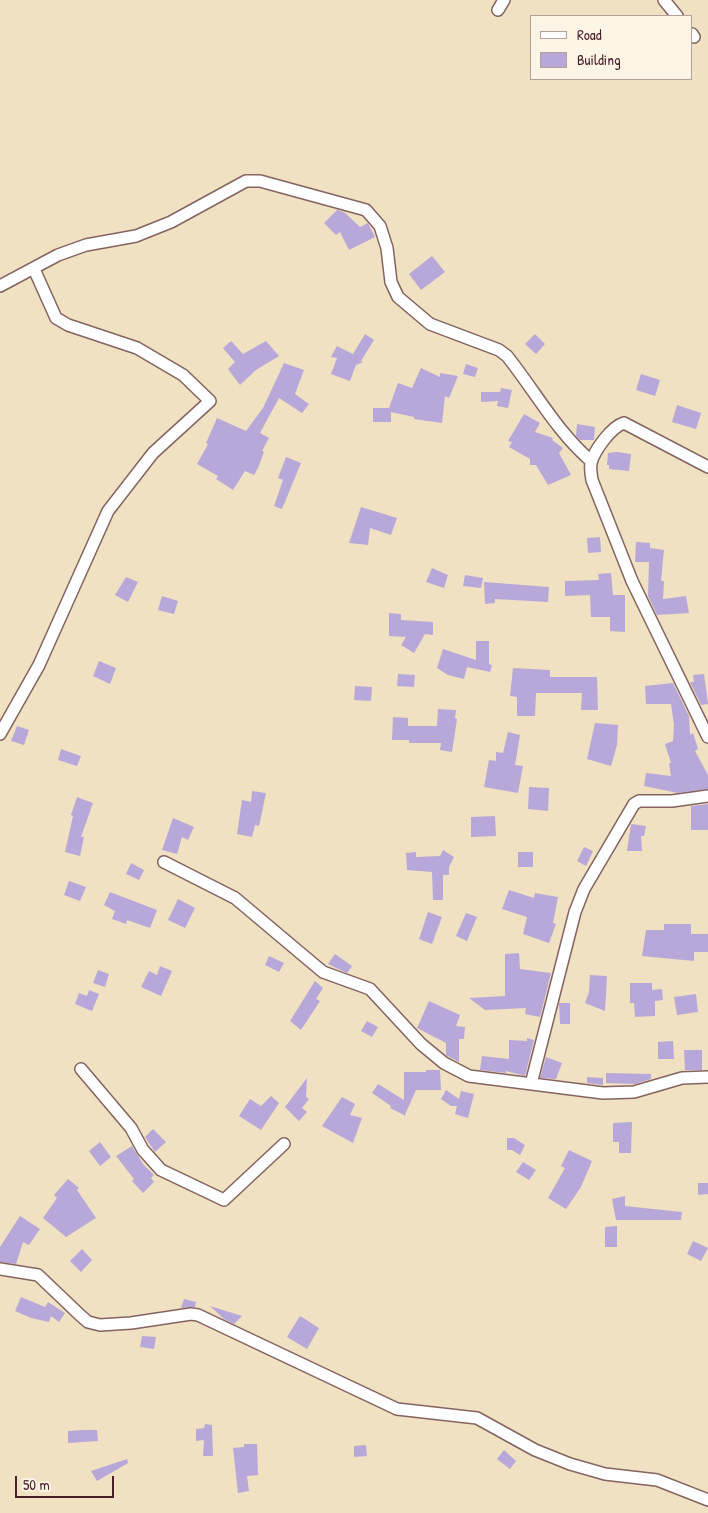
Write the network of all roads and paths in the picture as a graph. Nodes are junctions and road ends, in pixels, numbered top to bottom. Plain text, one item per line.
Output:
1 (664, 0) edge
2 (676, 15) edge
3 (34, 270) junction
4 (0, 286) edge
5 (591, 462) junction
6 (708, 467) edge
7 (0, 734) edge
8 (708, 738) edge
9 (708, 796) edge
10 (164, 862) dead end
11 (80, 1069) dead end
12 (708, 1077) edge
13 (531, 1084) junction
14 (284, 1144) dead end
15 (0, 1269) edge
16 (708, 1500) edge

1 - 2 street
3 - 4 street
3 - 5 street
3 - 7 street
5 - 6 street
5 - 8 street
9 - 13 street
10 - 13 street
11 - 14 street
12 - 13 street
15 - 16 street

